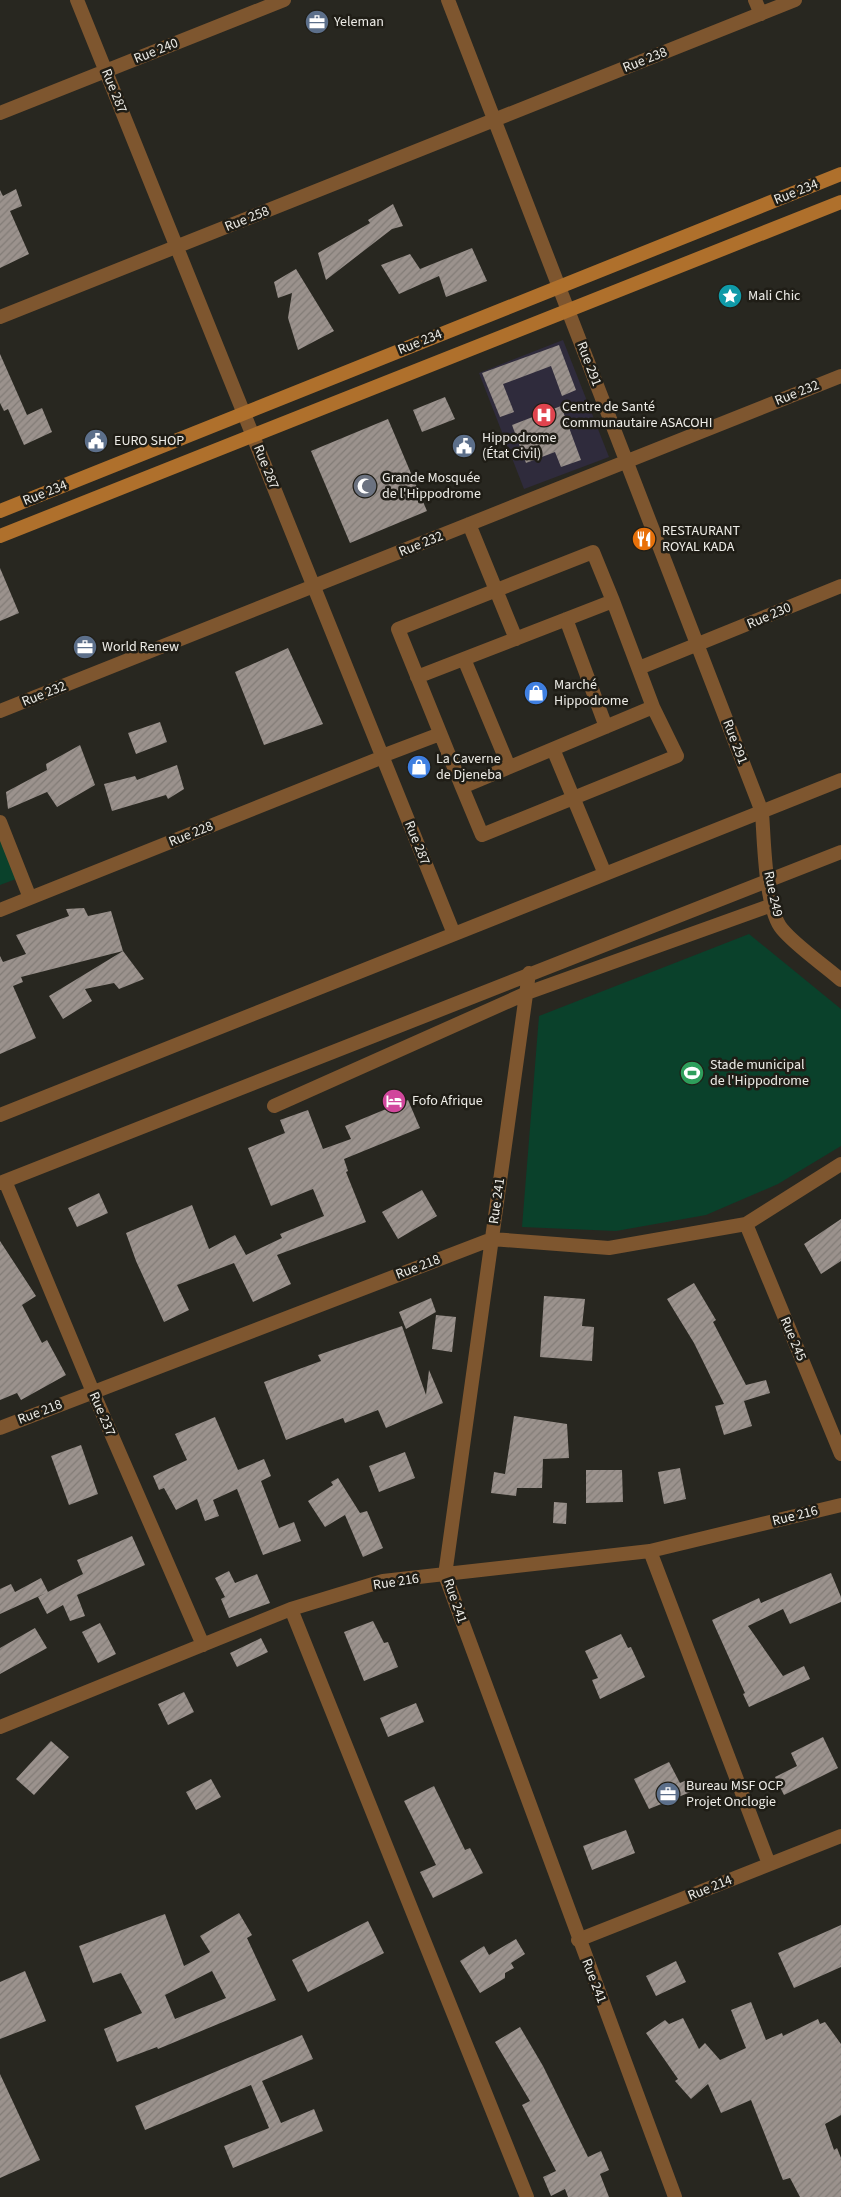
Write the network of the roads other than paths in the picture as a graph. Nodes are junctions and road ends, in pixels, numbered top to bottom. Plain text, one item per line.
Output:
1 (77, 0) edge
2 (284, 0) edge
3 (448, 0) edge
4 (755, 0) edge
5 (795, 0) edge
6 (761, 14) junction
7 (106, 71) junction
8 (0, 113) edge
9 (494, 120) junction
10 (841, 174) edge
11 (841, 202) edge
12 (177, 247) junction
13 (559, 286) junction
14 (568, 310) junction
15 (0, 317) edge
16 (841, 376) edge
17 (244, 412) junction
18 (253, 436) junction
19 (627, 461) junction
20 (0, 511) edge
21 (468, 524) junction
22 (0, 536) edge
23 (314, 586) junction
24 (841, 586) edge
25 (495, 590) junction
26 (614, 601) junction
27 (566, 619) junction
28 (516, 639) junction
29 (698, 645) junction
30 (464, 659) junction
31 (639, 668) junction
32 (417, 677) junction
33 (654, 707) junction
34 (0, 711) edge
35 (606, 727) junction
36 (440, 734) junction
37 (553, 749) junction
38 (383, 757) junction
39 (509, 767) junction
40 (841, 780) edge
41 (462, 786) junction
42 (574, 798) junction
43 (762, 812) junction
44 (0, 822) edge
45 (841, 852) edge
46 (605, 874) junction
47 (768, 882) junction
48 (30, 898) junction
49 (772, 905) junction
50 (0, 910) edge
51 (454, 934) junction
52 (529, 973) junction
53 (841, 980) edge
54 (527, 993) junction
55 (274, 1106) dead end
56 (0, 1115) edge
57 (841, 1164) edge
58 (2, 1182) edge
59 (746, 1224) junction
60 (492, 1239) junction
61 (93, 1392) junction
62 (0, 1428) edge
63 (841, 1454) edge
64 (841, 1504) edge
65 (650, 1551) junction
66 (445, 1575) junction
67 (291, 1609) junction
68 (203, 1645) junction
69 (0, 1727) edge
70 (841, 1836) edge
71 (769, 1864) junction
72 (578, 1940) junction
73 (527, 2197) edge
74 (675, 2197) edge

1 - 7 street, Rue 287
2 - 7 street, Rue 240
3 - 9 street, Rue 291
4 - 6 street
5 - 6 street, Rue 238
6 - 9 street, Rue 238
7 - 8 street, Rue 240
7 - 12 street, Rue 287
9 - 12 street, Rue 258
9 - 13 street, Rue 291
10 - 13 main road, Rue 234
11 - 14 main road, Rue 234
12 - 15 street, Rue 258
12 - 17 street, Rue 287
13 - 14 street, Rue 291
13 - 17 main road, Rue 234
14 - 18 main road, Rue 234
14 - 19 street, Rue 291
16 - 19 street, Rue 232
17 - 18 street, Rue 287
17 - 20 main road, Rue 234
18 - 22 main road, Rue 234
18 - 23 street, Rue 287
19 - 21 street, Rue 232
19 - 29 street, Rue 291
21 - 23 street, Rue 232
21 - 25 street
23 - 34 street, Rue 232
23 - 38 street, Rue 287
24 - 29 street, Rue 230
25 - 26 street
25 - 28 street
25 - 32 street
26 - 27 street
26 - 31 street
27 - 28 street
27 - 35 street
28 - 30 street
29 - 31 street, Rue 230
29 - 43 street, Rue 291
30 - 32 street
30 - 39 street
31 - 33 street
32 - 36 street
33 - 35 street
33 - 42 street
35 - 37 street
36 - 38 street, Rue 228
36 - 41 street
37 - 39 street
37 - 42 street
38 - 48 street, Rue 228
38 - 51 street, Rue 287
39 - 41 street
40 - 43 street
41 - 42 street
42 - 46 street
43 - 46 street
43 - 47 street, Rue 249
44 - 48 street
45 - 47 street
46 - 51 street
47 - 49 street, Rue 249
47 - 52 street
48 - 50 street, Rue 228
49 - 53 street, Rue 249
49 - 54 street
51 - 56 street
52 - 54 street, Rue 241
52 - 58 street
54 - 55 street
54 - 60 street, Rue 241
57 - 59 street, Rue 218
58 - 61 street, Rue 237
59 - 60 street, Rue 218
59 - 63 street, Rue 245
60 - 61 street, Rue 218
60 - 66 street, Rue 241
61 - 62 street, Rue 218
61 - 68 street, Rue 237
64 - 65 street, Rue 216
65 - 66 street, Rue 216
65 - 71 street
66 - 67 street, Rue 216
66 - 72 street, Rue 241
67 - 68 street, Rue 216
67 - 73 street
68 - 69 street, Rue 216
70 - 71 street, Rue 214
71 - 72 street, Rue 214
72 - 74 street, Rue 241

